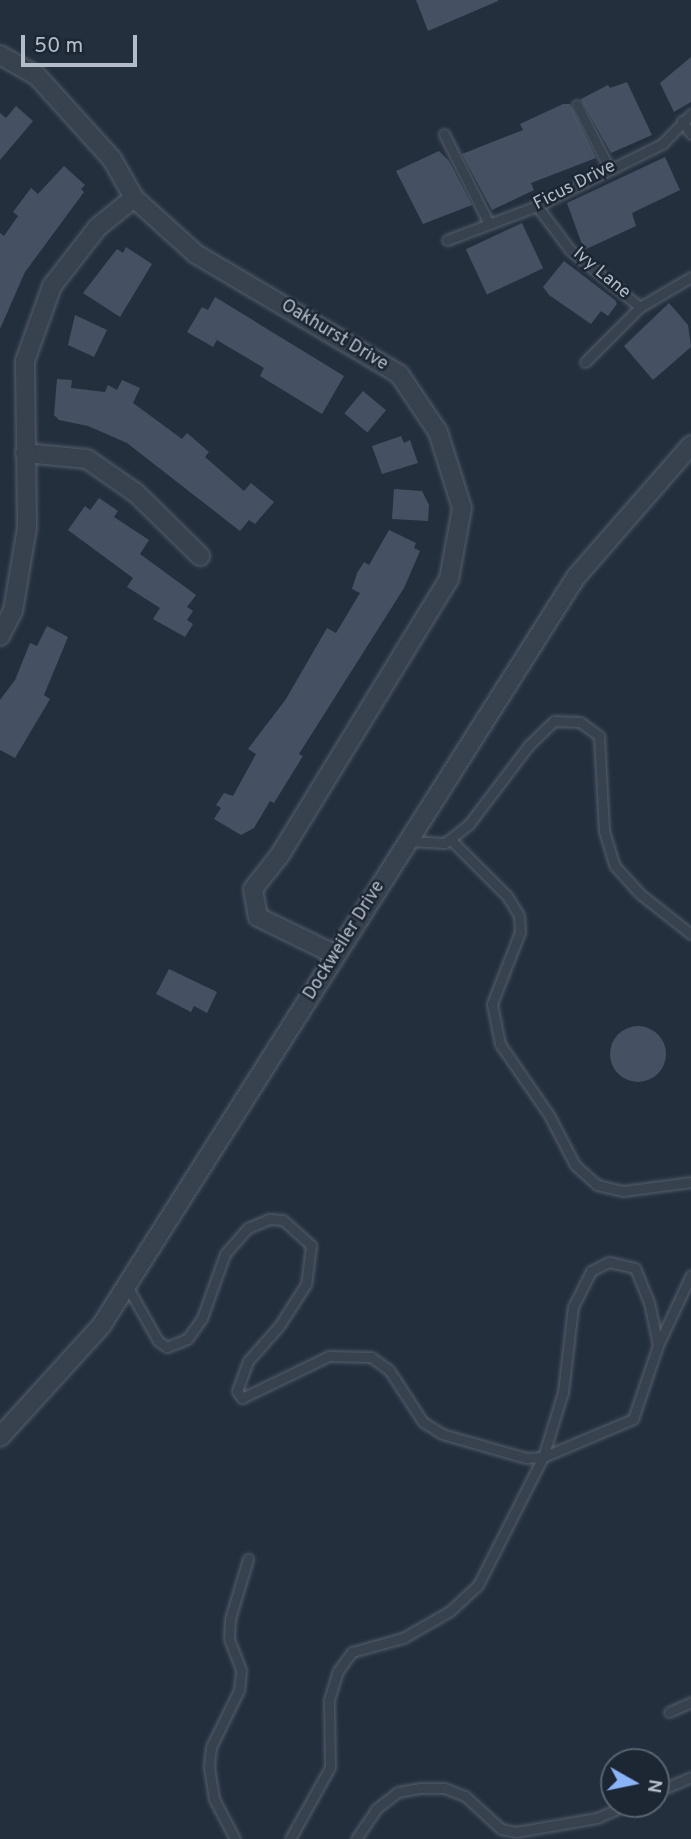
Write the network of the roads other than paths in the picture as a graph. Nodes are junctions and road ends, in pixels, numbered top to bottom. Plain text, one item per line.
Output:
1 (0, 55) edge
2 (577, 105) dead end
3 (691, 114) edge
4 (682, 121) junction
5 (444, 134) dead end
6 (691, 134) edge
7 (609, 168) junction
8 (134, 198) junction
9 (537, 206) junction
10 (489, 224) junction
11 (447, 240) dead end
12 (691, 277) edge
13 (640, 307) junction
14 (585, 362) dead end
15 (691, 445) edge
16 (25, 453) junction
17 (200, 556) dead end
18 (0, 636) edge
19 (450, 839) junction
20 (409, 841) junction
21 (691, 934) edge
22 (336, 956) junction
23 (691, 1182) edge
24 (691, 1275) edge
25 (127, 1286) junction
26 (658, 1345) junction
27 (0, 1437) edge
28 (543, 1457) junction
29 (248, 1559) dead end
30 (691, 1702) edge
31 (669, 1712) dead end
32 (691, 1777) edge
33 (670, 1786) edge
34 (600, 1817) edge
35 (236, 1839) edge
36 (290, 1839) edge
37 (356, 1839) edge

1 - 8 street, Oakhurst Drive
2 - 7 lane
3 - 4 lane, Ficus Drive
4 - 6 lane
4 - 7 lane, Ficus Drive
5 - 10 lane
7 - 9 lane, Ficus Drive
8 - 16 street
8 - 22 street, Oakhurst Drive
9 - 10 lane, Ficus Drive
9 - 13 lane, Ivy Lane
10 - 11 lane, Ficus Drive
12 - 13 lane
13 - 14 lane
15 - 20 street, Dockweiler Drive
16 - 17 street
16 - 18 street
19 - 20 lane
19 - 21 lane
19 - 23 lane
20 - 22 street, Dockweiler Drive
22 - 25 street, Dockweiler Drive
24 - 26 lane
25 - 27 street, Dockweiler Drive
25 - 28 lane
26 - 28 lane
26 - 28 lane
28 - 36 lane
29 - 35 lane
30 - 31 lane
32 - 33 lane
34 - 37 lane

